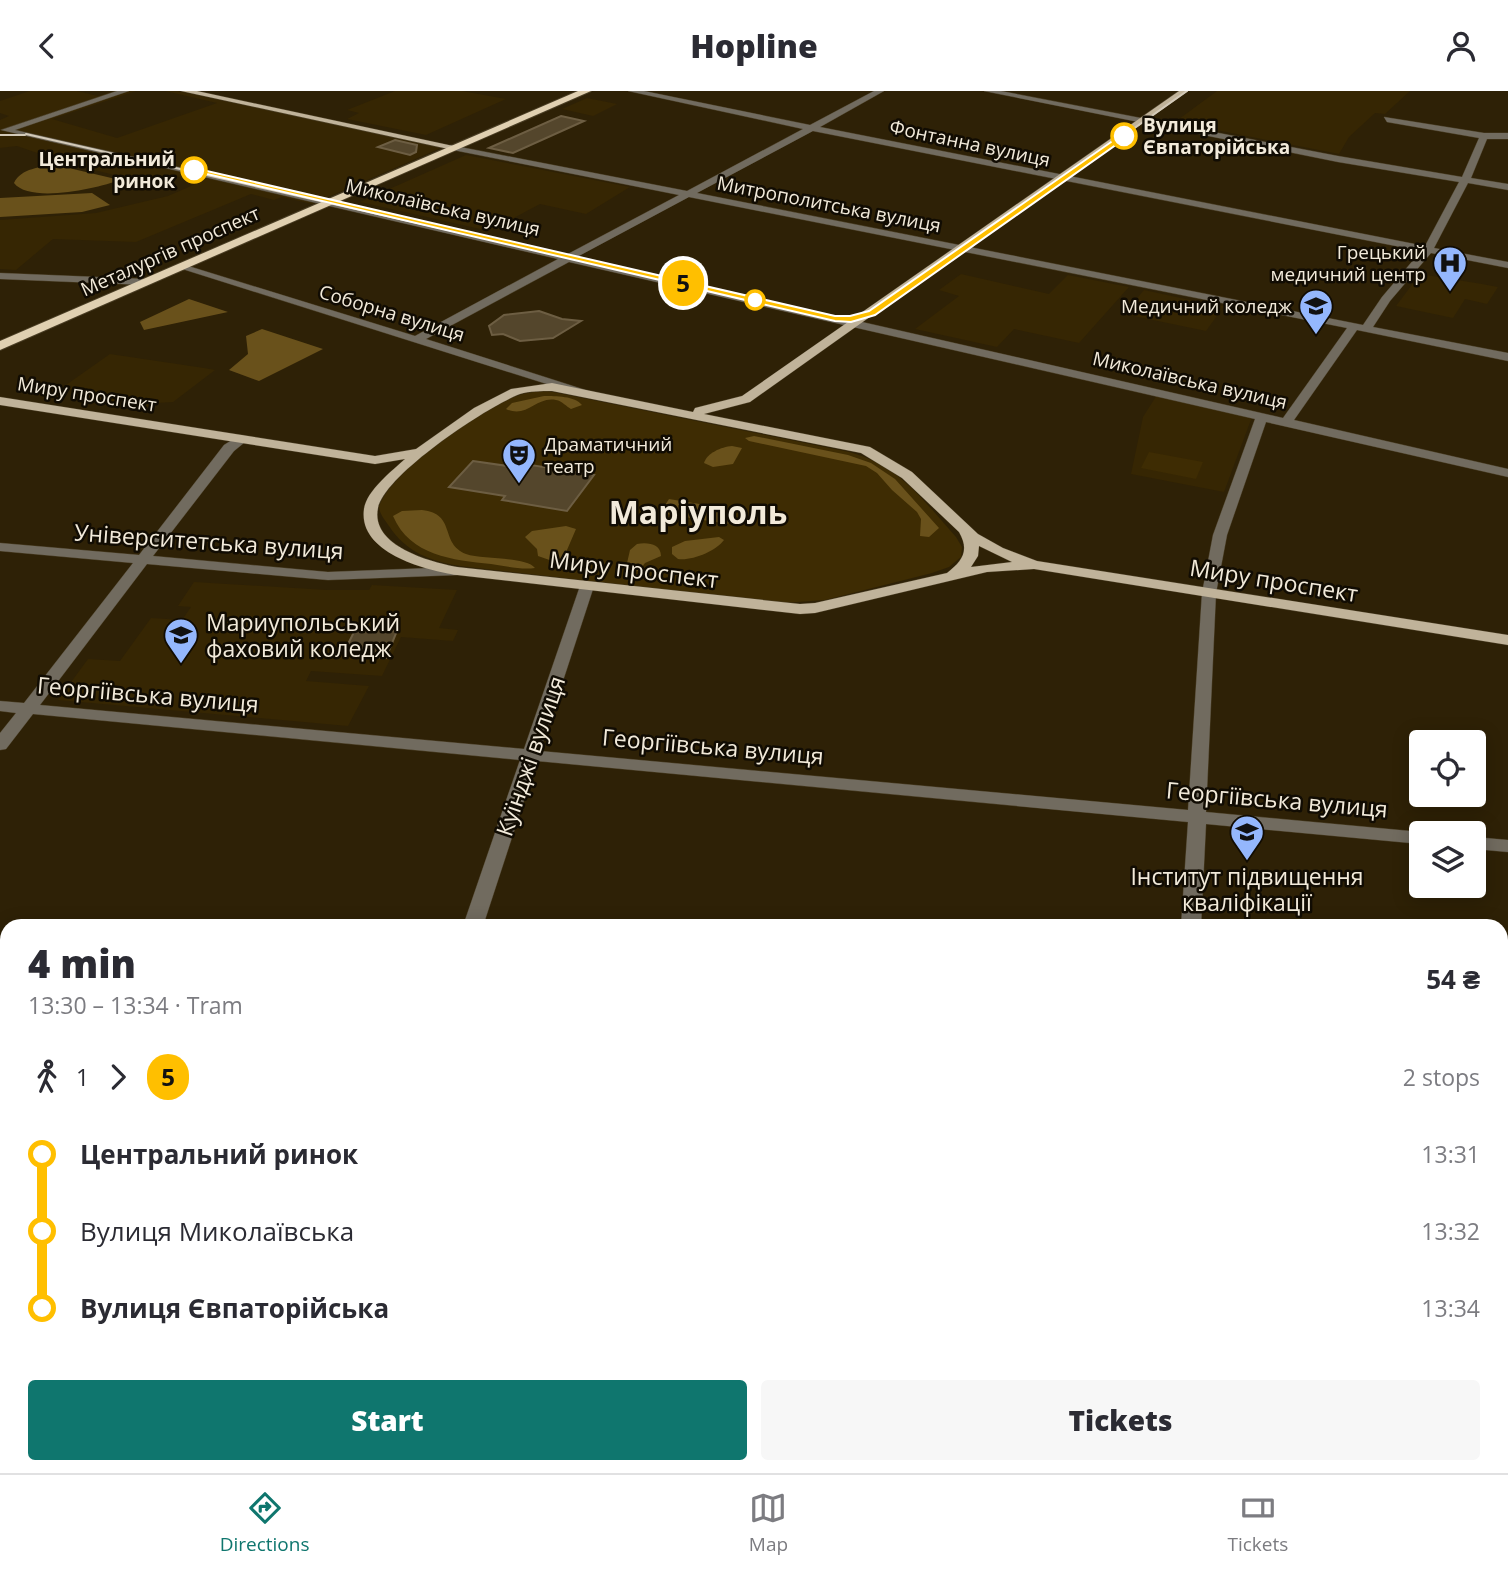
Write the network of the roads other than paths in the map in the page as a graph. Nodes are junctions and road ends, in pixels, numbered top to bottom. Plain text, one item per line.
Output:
1 (125, 91) edge
2 (186, 91) edge
3 (586, 91) edge
4 (632, 91) edge
5 (880, 91) edge
6 (988, 91) edge
7 (1184, 91) edge
8 (1194, 91) edge
9 (1387, 119) dead end
10 (1147, 121) junction
11 (811, 128) junction
12 (6, 129) edge
13 (1507, 135) edge
14 (1484, 136) junction
15 (453, 147) junction
16 (1064, 180) junction
17 (1465, 180) junction
18 (1508, 187) edge
19 (689, 194) junction
20 (328, 202) junction
21 (965, 249) junction
22 (1429, 250) junction
23 (570, 258) junction
24 (1508, 265) edge
25 (181, 267) junction
26 (0, 276) edge
27 (146, 282) junction
28 (857, 324) junction
29 (1360, 327) junction
30 (417, 339) junction
31 (0, 346) edge
32 (1508, 357) edge
33 (592, 394) junction
34 (0, 401) edge
35 (671, 409) junction
36 (1262, 416) junction
37 (1287, 422) junction
38 (768, 429) junction
39 (240, 439) junction
40 (422, 450) junction
41 (375, 460) junction
42 (1508, 473) edge
43 (389, 481) junction
44 (966, 532) junction
45 (0, 547) edge
46 (143, 559) junction
47 (1034, 565) junction
48 (457, 571) junction
49 (952, 575) junction
50 (587, 586) junction
51 (1209, 593) junction
52 (1508, 640) edge
53 (0, 706) edge
54 (28, 708) junction
55 (0, 745) edge
56 (531, 753) junction
57 (1197, 816) junction
58 (1409, 837) edge
59 (1486, 844) edge
60 (1508, 846) edge
61 (475, 919) edge
62 (1191, 919) edge

1 - 12 street
2 - 15 main road, Митрополитська вулиця
3 - 15 highway, Металургів проспект
4 - 11 street, Фонтанна вулиця
5 - 11 street
6 - 10 street
7 - 10 main road
8 - 10 main road
9 - 14 street
10 - 16 main road
10 - 17 street
11 - 16 street, Фонтанна вулиця
11 - 19 street
12 - 20 street, Миколаївська вулиця
13 - 14 street
14 - 17 street
15 - 19 street, Митрополитська вулиця
15 - 20 highway, Металургів проспект
16 - 21 main road
16 - 22 street, Фонтанна вулиця
17 - 18 street
17 - 22 street
19 - 21 street, Митрополитська вулиця
19 - 23 street
20 - 23 street, Миколаївська вулиця
20 - 25 highway, Металургів проспект
21 - 28 main road
21 - 29 street, Митрополитська вулиця
22 - 24 street, Фонтанна вулиця
22 - 29 street
23 - 28 street, Миколаївська вулиця
23 - 30 street
25 - 27 highway, Металургів проспект
25 - 30 street, Соборна вулиця
26 - 27 street
27 - 31 highway, Металургів проспект
28 - 35 main road
28 - 36 street, Миколаївська вулиця
28 - 38 main road
29 - 32 street, Митрополитська вулиця
29 - 37 street
30 - 33 street, Соборна вулиця
33 - 35 main road, Миру проспект
33 - 40 main road, Миру проспект
34 - 39 main road, Миру проспект
35 - 38 main road, Миру проспект
36 - 37 street, Миколаївська вулиця
36 - 51 street
37 - 42 street, Миколаївська вулиця
38 - 44 main road, Миру проспект
39 - 41 main road, Миру проспект
39 - 46 street
40 - 41 main road, Миру проспект
40 - 43 main road, Миру проспект
41 - 43 main road
43 - 48 main road, Миру проспект
44 - 47 main road, Миру проспект
44 - 49 main road
45 - 46 street, Університетська вулиця
46 - 48 street, Університетська вулиця
46 - 54 street
47 - 49 main road, Миру проспект
47 - 51 main road, Миру проспект
48 - 50 main road, Миру проспект
49 - 50 main road, Миру проспект
50 - 56 street, Куїнджі вулиця
51 - 52 main road, Миру проспект
51 - 57 street
53 - 54 street, Георгіївська вулиця
54 - 55 street
54 - 56 street, Георгіївська вулиця
56 - 57 street, Георгіївська вулиця
56 - 61 street, Куїнджі вулиця
57 - 58 street, Георгіївська вулиця
57 - 62 street
59 - 60 street

